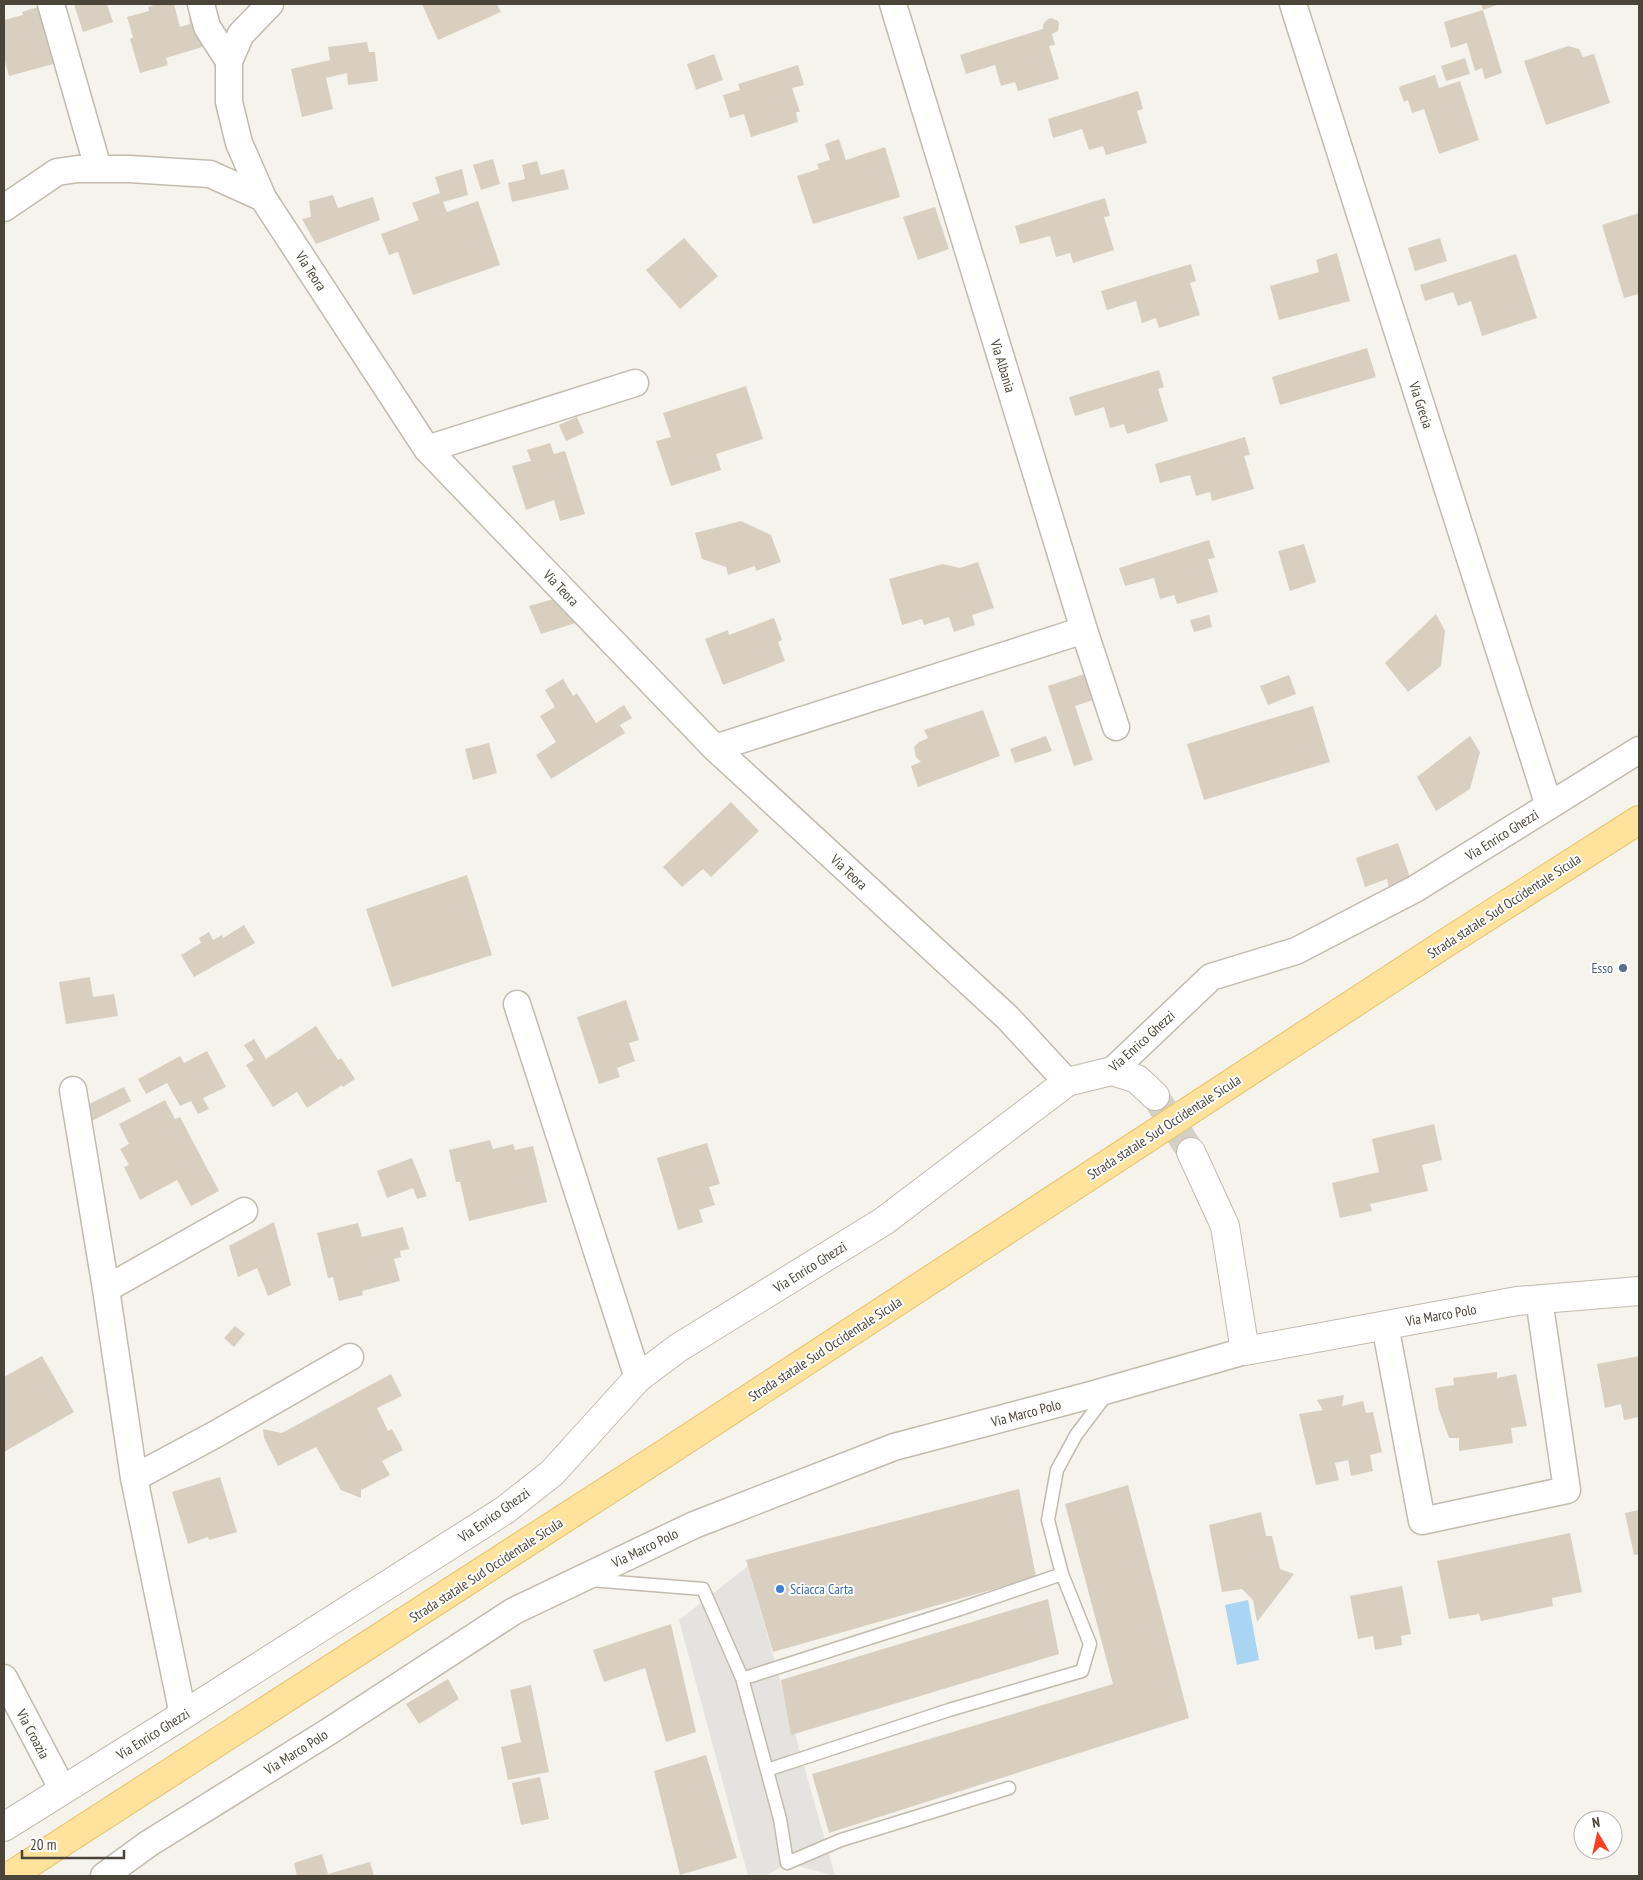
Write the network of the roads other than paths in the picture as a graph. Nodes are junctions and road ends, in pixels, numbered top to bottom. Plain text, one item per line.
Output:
1 (51, 4) edge
2 (200, 4) edge
3 (270, 4) edge
4 (893, 4) edge
5 (1293, 4) edge
6 (229, 61) junction
7 (98, 168) junction
8 (263, 198) junction
9 (4, 208) edge
10 (635, 383) dead end
11 (427, 449) junction
12 (1084, 630) junction
13 (1116, 727) dead end
14 (715, 748) junction
15 (1639, 750) edge
16 (1549, 806) junction
17 (1639, 820) edge
18 (517, 1004) dead end
19 (1112, 1071) junction
20 (1067, 1082) junction
21 (73, 1090) dead end
22 (1155, 1096) tunnel mouth
23 (1191, 1152) tunnel mouth
24 (244, 1211) dead end
25 (106, 1289) junction
26 (1639, 1291) edge
27 (1539, 1299) junction
28 (1384, 1325) junction
29 (1245, 1351) junction
30 (350, 1357) dead end
31 (638, 1378) junction
32 (1110, 1390) junction
33 (134, 1478) junction
34 (1062, 1574) junction
35 (580, 1580) junction
36 (4, 1678) edge
37 (742, 1678) junction
38 (183, 1715) junction
39 (767, 1770) junction
40 (1009, 1788) dead end
41 (63, 1790) junction
42 (4, 1828) edge
43 (10, 1876) edge
44 (104, 1876) edge

1 - 7 street
2 - 6 street
3 - 6 street, Via Teora
4 - 12 street, Via Albania
5 - 16 street, Via Grecia
6 - 8 street, Via Teora
7 - 8 street
7 - 9 street
8 - 11 street, Via Teora
10 - 11 street
11 - 14 street, Via Teora
12 - 13 street, Via Albania
12 - 14 street
14 - 20 street, Via Teora
15 - 16 street, Via Enrico Ghezzi
16 - 19 street, Via Enrico Ghezzi
17 - 43 main road, Strada statale Sud Occidentale Sicula
18 - 31 street
19 - 20 street, Via Enrico Ghezzi
19 - 22 street
20 - 31 street, Via Enrico Ghezzi
21 - 25 street
23 - 29 street
24 - 25 street
25 - 33 street
26 - 27 street, Via Marco Polo
27 - 28 street, Via Marco Polo
27 - 28 street
28 - 29 street, Via Marco Polo
29 - 32 street, Via Marco Polo
30 - 33 street
31 - 38 street, Via Enrico Ghezzi
32 - 34 lane
32 - 35 street, Via Marco Polo
33 - 38 street
34 - 37 lane
34 - 39 lane
35 - 37 lane
35 - 44 street, Via Marco Polo
36 - 41 street, Via Croazia
37 - 39 lane
38 - 41 street, Via Enrico Ghezzi
39 - 40 lane
41 - 42 street, Via Enrico Ghezzi

